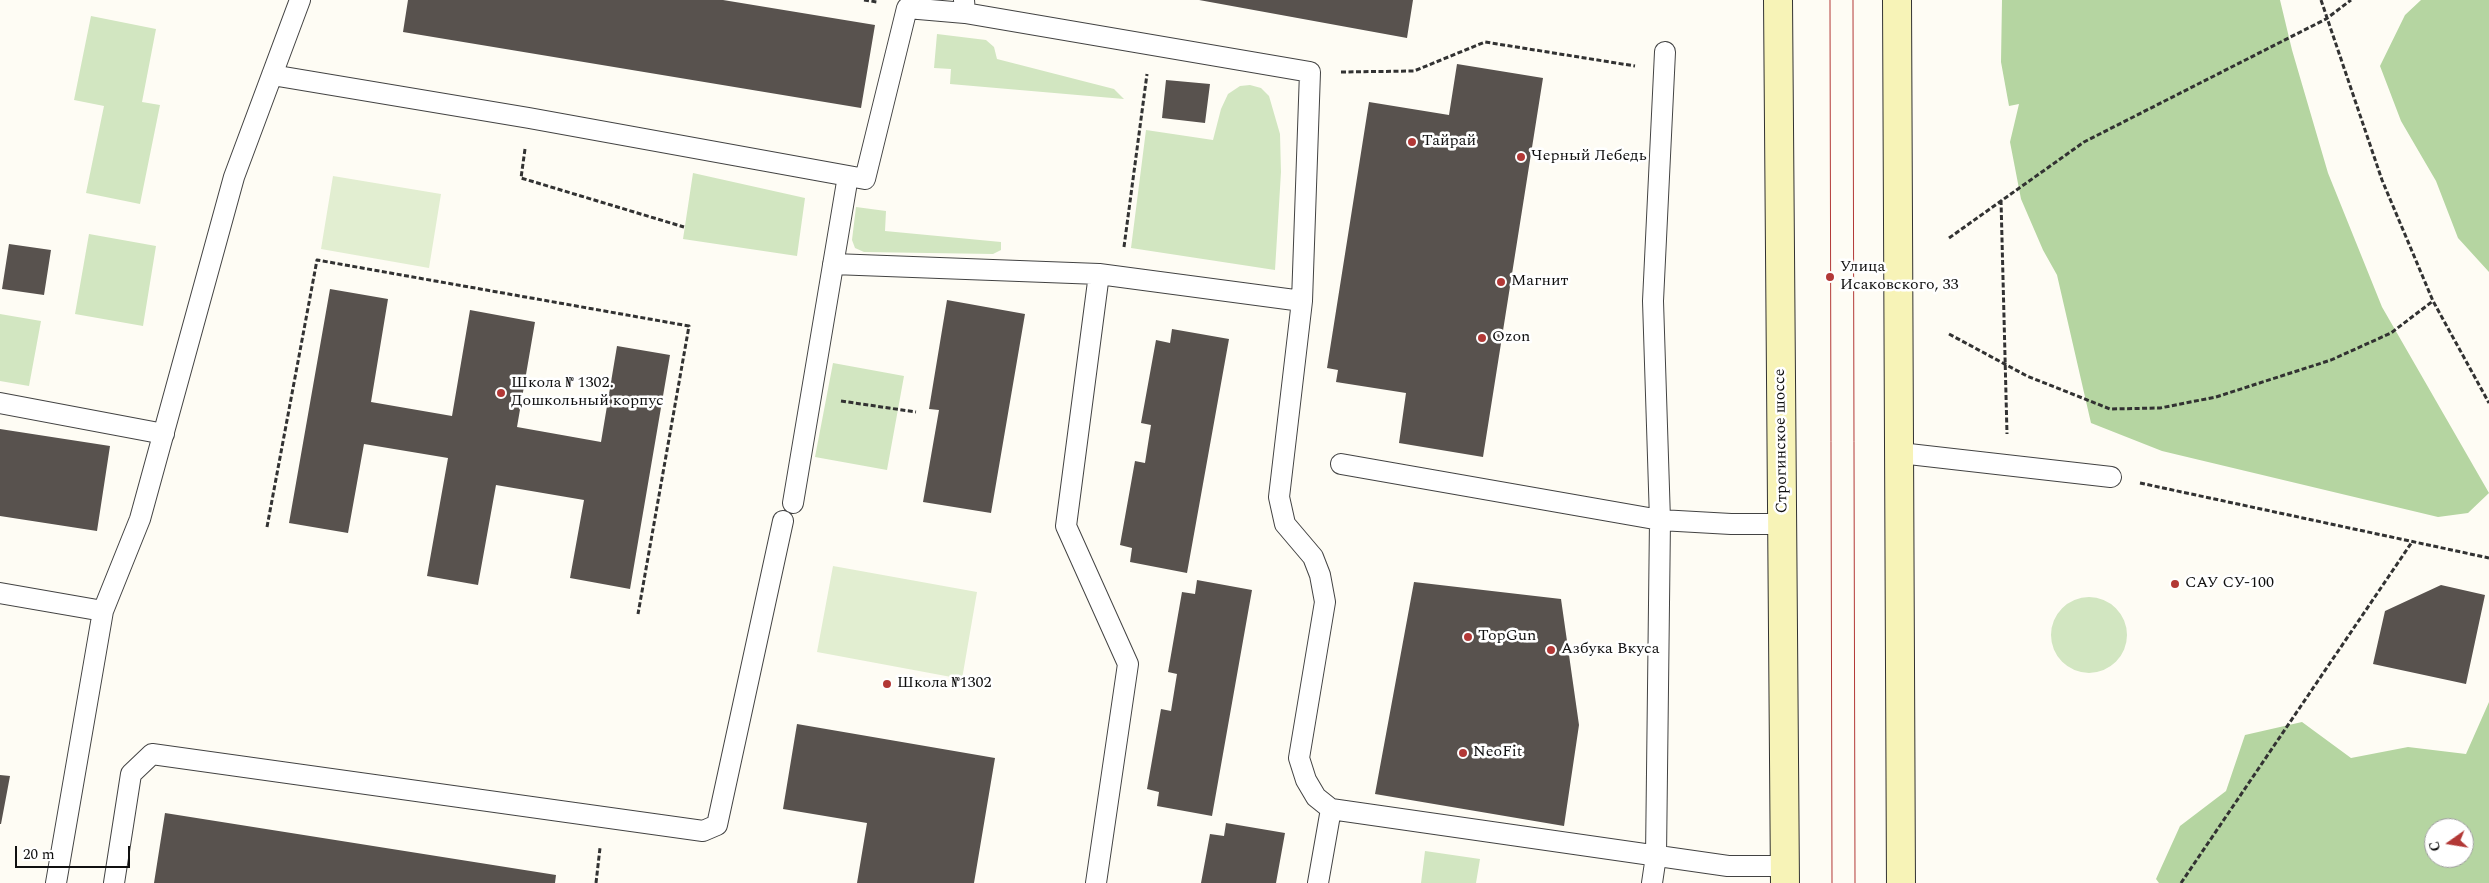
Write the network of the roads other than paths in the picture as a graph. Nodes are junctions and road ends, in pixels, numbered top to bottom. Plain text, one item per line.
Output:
1 (300, 0) edge
2 (1778, 0) edge
3 (1897, 0) edge
4 (964, 6) edge
5 (1664, 61) road end
6 (272, 75) junction
7 (848, 176) junction
8 (834, 264) junction
9 (1099, 274) junction
10 (1302, 301) junction
11 (0, 403) edge
12 (164, 434) junction
13 (1900, 453) junction
14 (1341, 464) dead end
15 (2111, 477) road end
16 (793, 503) dead end
17 (1660, 520) junction
18 (783, 521) dead end
19 (1783, 524) junction
20 (0, 593) edge
21 (103, 612) junction
22 (1331, 809) junction
23 (1656, 856) junction
24 (1785, 874) edge
25 (56, 883) edge
26 (114, 883) edge
27 (1096, 883) edge
28 (1318, 883) edge
29 (1652, 883) edge
30 (1901, 883) edge

1 - 6 lane
2 - 19 main road, Строгинское шоссе
3 - 13 main road
4 - 7 lane
4 - 10 lane
5 - 17 lane
6 - 7 lane
6 - 12 lane
7 - 8 lane
8 - 9 lane
8 - 16 lane
9 - 10 lane
9 - 27 lane
10 - 22 lane
11 - 12 lane
12 - 21 lane
13 - 15 lane
13 - 30 main road
14 - 17 lane
17 - 19 lane
17 - 23 lane
18 - 26 lane
19 - 24 main road, Строгинское шоссе
20 - 21 lane
21 - 25 lane
22 - 23 lane
22 - 28 lane
23 - 24 lane
23 - 29 lane

